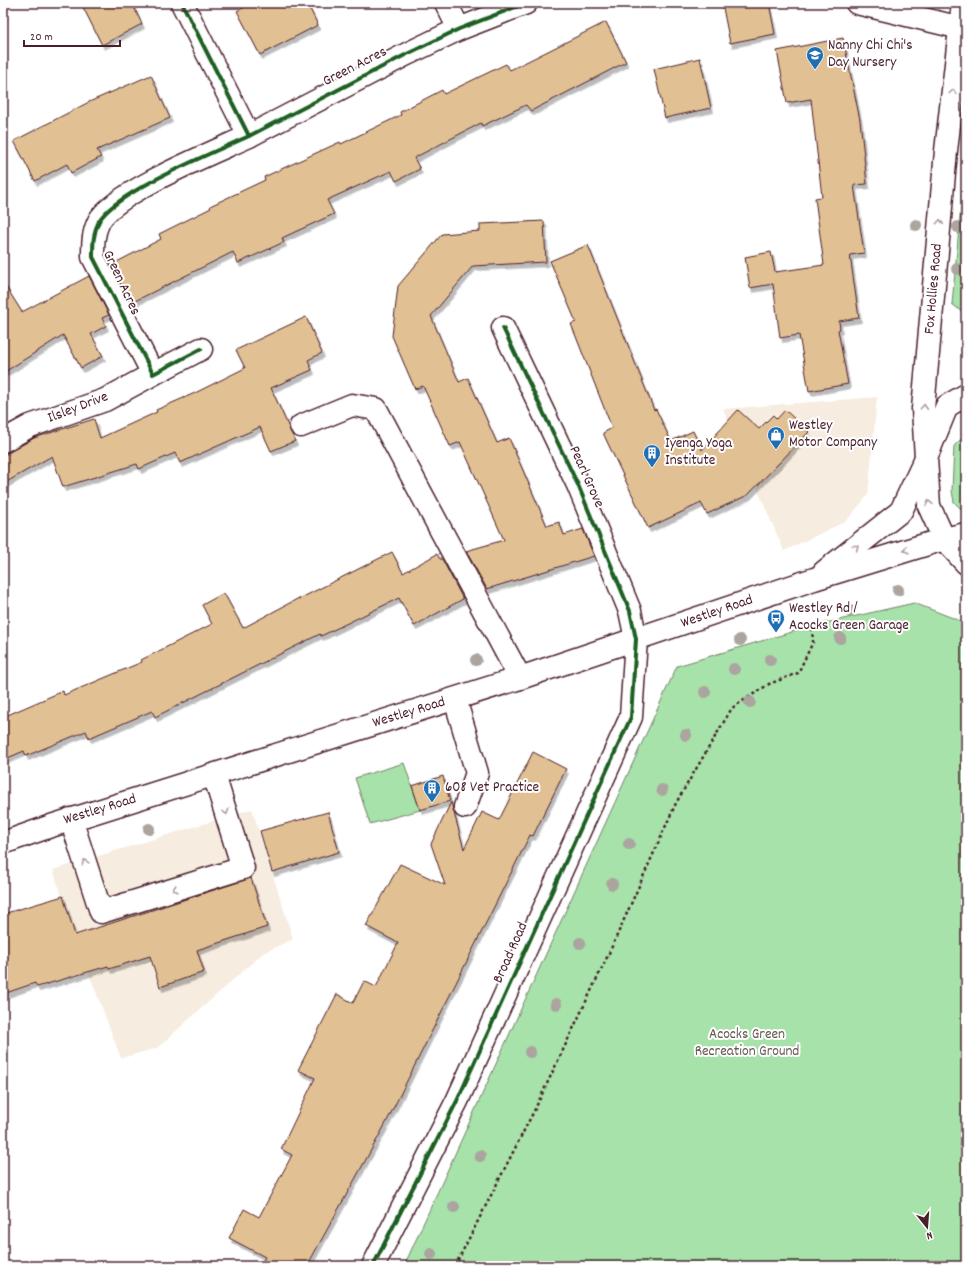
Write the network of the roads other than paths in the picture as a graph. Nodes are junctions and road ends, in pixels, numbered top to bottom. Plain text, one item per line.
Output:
1 (182, 3) edge
2 (446, 3) edge
3 (526, 3) edge
4 (857, 3) edge
5 (963, 3) edge
6 (961, 28) junction
7 (459, 29) junction
8 (249, 136) junction
9 (502, 328) dead end
10 (201, 349) dead end
11 (153, 374) junction
12 (966, 395) edge
13 (301, 426) dead end
14 (3, 441) edge
15 (925, 460) junction
16 (966, 534) edge
17 (944, 539) junction
18 (966, 563) edge
19 (814, 580) junction
20 (636, 640) junction
21 (520, 678) junction
22 (455, 699) junction
23 (214, 775) junction
24 (465, 807) dead end
25 (72, 819) junction
26 (3, 843) edge
27 (373, 1266) edge

1 - 8 street
2 - 7 street
3 - 7 street, Green Acres
4 - 6 street
5 - 6 street, Fox Hollies Road
15 -> 6 street, Fox Hollies Road
7 - 8 street, Green Acres
8 - 11 street, Green Acres
9 - 20 street, Pearl Grove
10 - 11 street
11 - 14 street, Ilsley Drive
12 - 15 street, Westley Road
13 - 21 street
17 -> 15 street, Fox Hollies Road
19 -> 15 street, Westley Road
16 - 17 street, Westley Road
17 - 18 street, Fox Hollies Road
17 -> 19 street, Westley Road
19 - 20 street, Westley Road
20 - 21 street, Westley Road
20 - 27 street, Broad Road
21 - 22 street, Westley Road
22 - 23 street, Westley Road
22 - 24 street
23 - 25 street, Westley Road
23 -> 25 street
25 - 26 street, Westley Road

